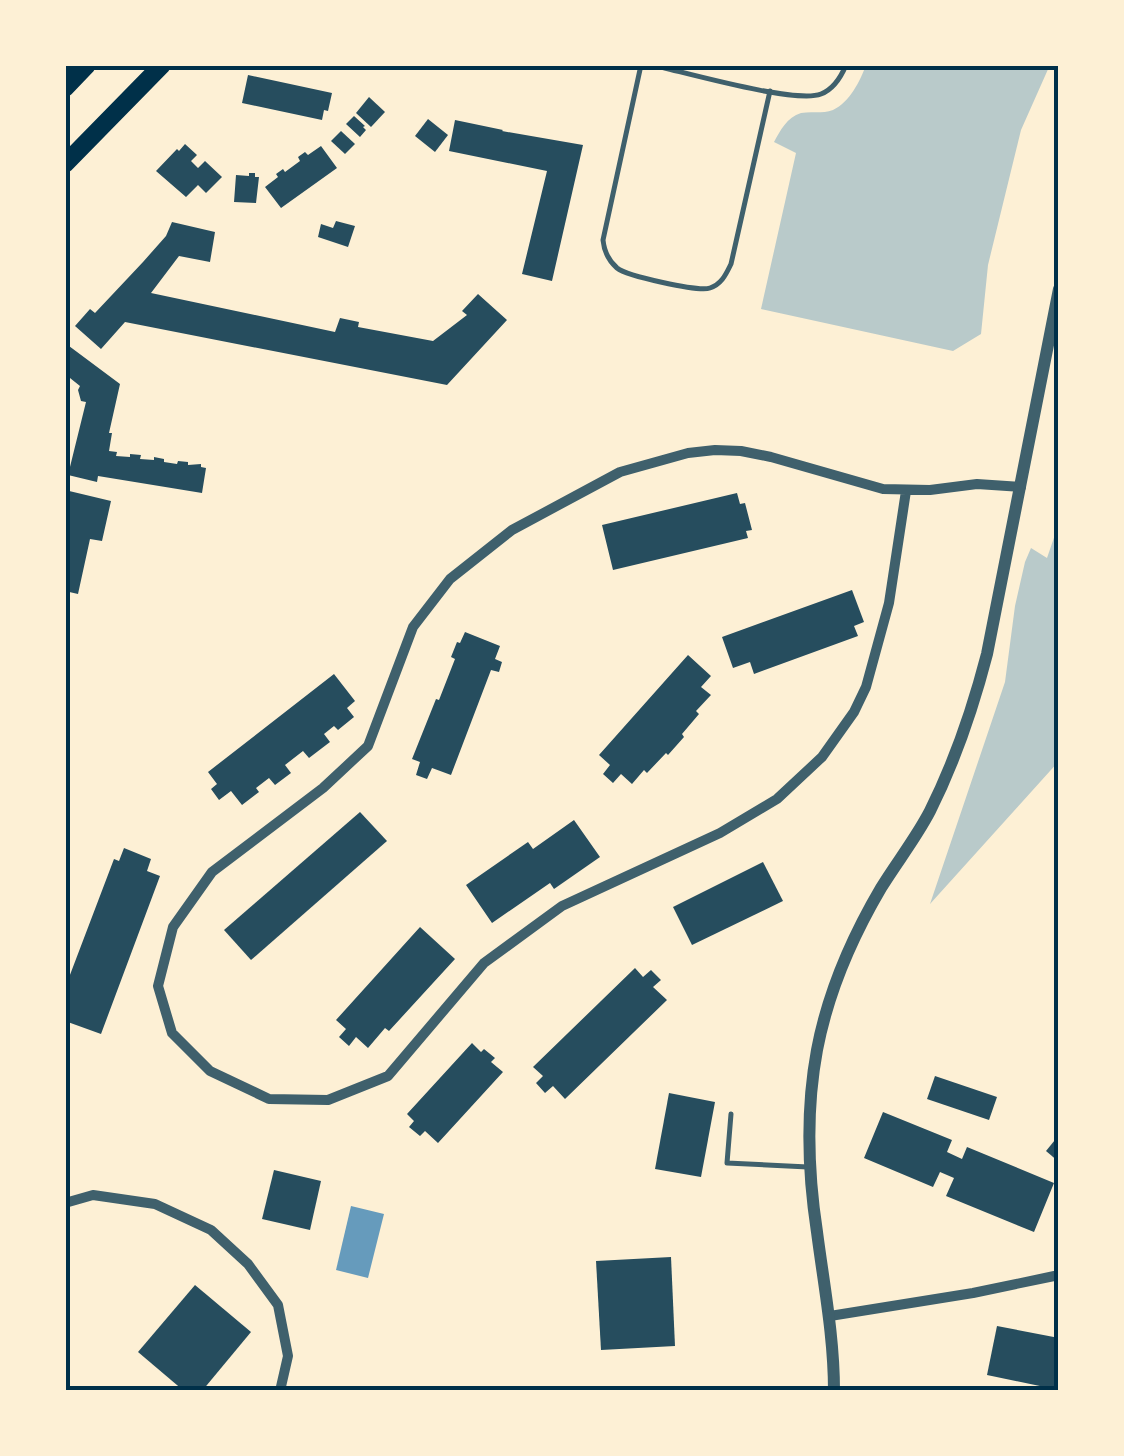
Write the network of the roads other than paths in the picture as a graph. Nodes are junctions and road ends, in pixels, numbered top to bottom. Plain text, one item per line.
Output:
1 (87, 65) edge
2 (162, 65) edge
3 (640, 65) edge
4 (652, 65) edge
5 (846, 65) edge
6 (65, 88) edge
7 (770, 91) junction
8 (65, 164) edge
9 (1059, 289) edge
10 (1020, 487) junction
11 (906, 491) junction
12 (731, 1114) dead end
13 (811, 1167) junction
14 (65, 1203) edge
15 (1059, 1275) edge
16 (830, 1316) junction
17 (280, 1391) edge
18 (834, 1391) edge

1 - 6 highway
2 - 8 highway
3 - 7 lane
4 - 7 lane
5 - 7 lane
9 - 10 street
10 - 11 street
10 - 13 street
11 - 11 street
12 - 13 lane
13 - 16 street
14 - 17 street
15 - 16 street
16 - 18 street

